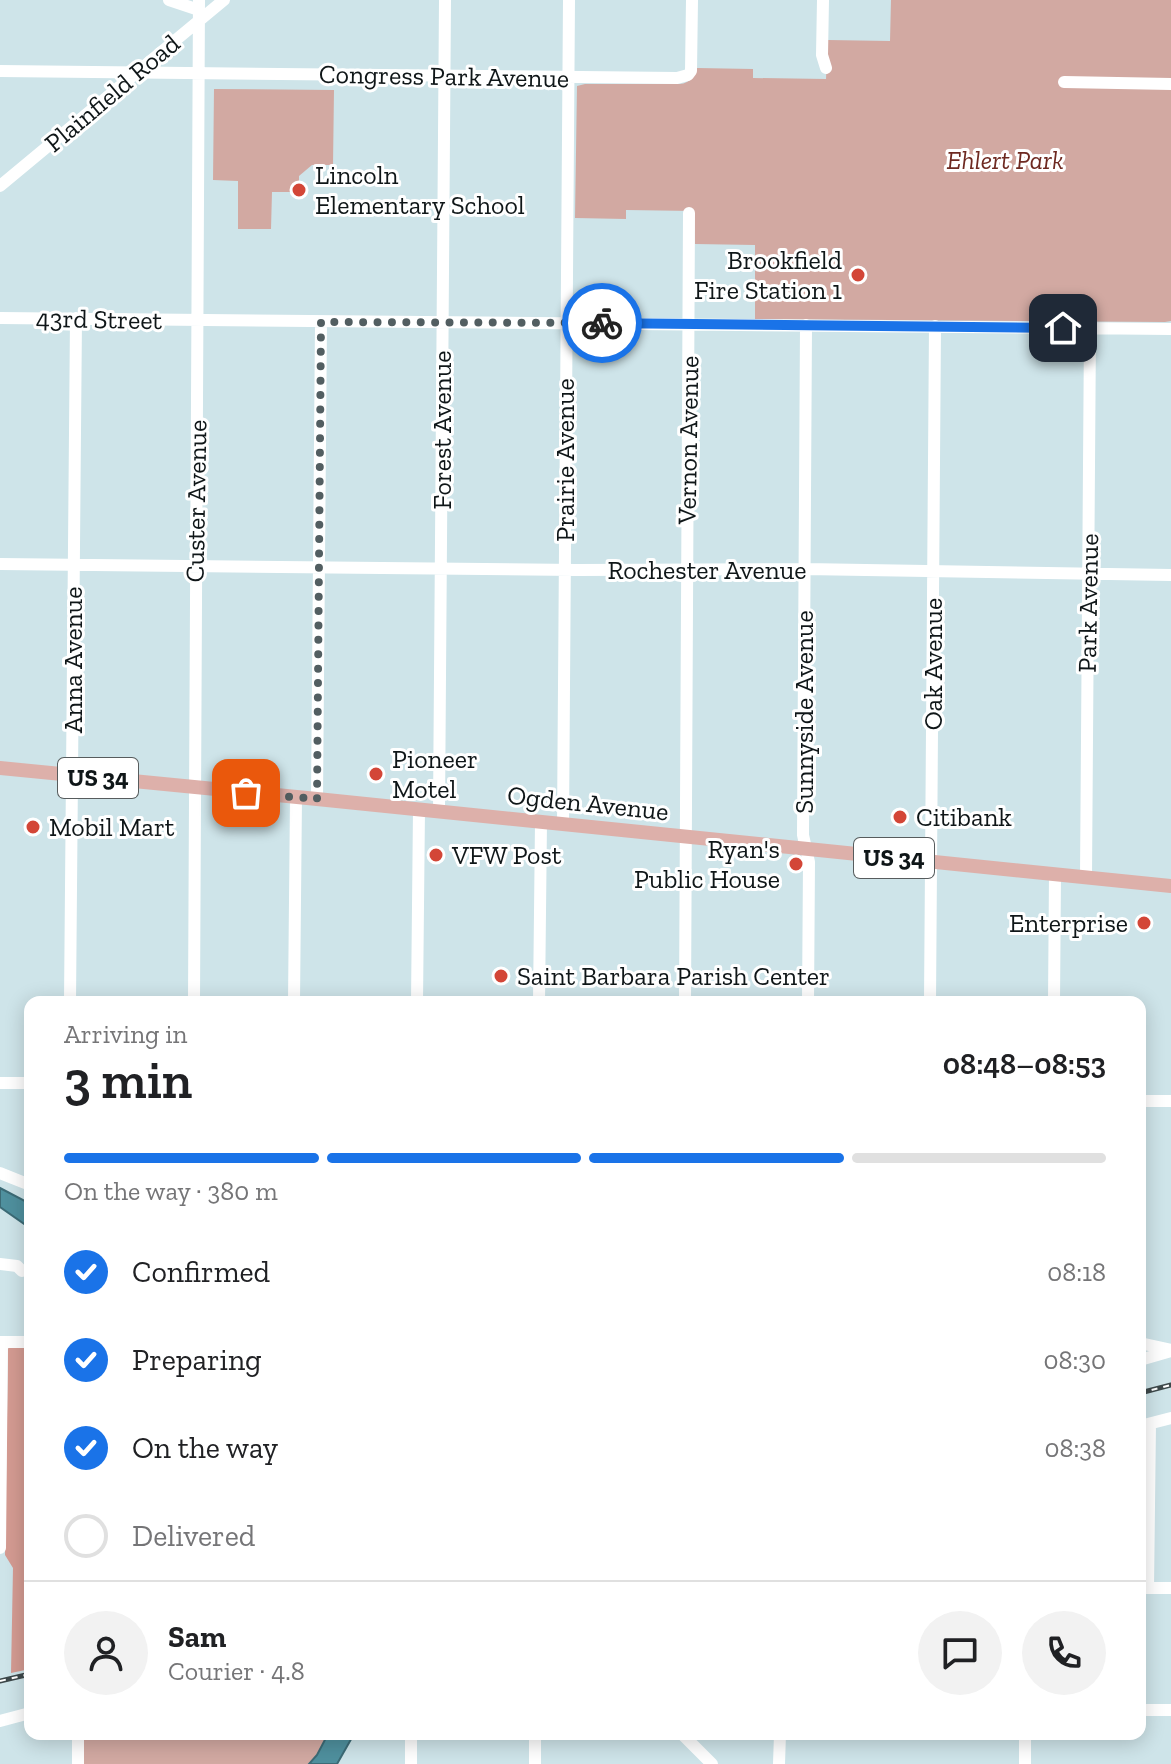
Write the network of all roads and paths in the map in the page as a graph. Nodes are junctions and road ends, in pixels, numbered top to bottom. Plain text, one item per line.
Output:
1 (169, 0) edge
2 (224, 0) edge
3 (445, 0) edge
4 (569, 0) edge
5 (692, 0) edge
6 (823, 0) edge
7 (199, 10) edge
8 (826, 68) dead end
9 (0, 71) edge
10 (136, 73) junction
11 (199, 74) junction
12 (444, 76) junction
13 (568, 77) junction
14 (1064, 82) dead end
15 (1171, 84) edge
16 (0, 186) edge
17 (689, 213) dead end
18 (0, 318) edge
19 (76, 318) junction
20 (198, 320) junction
21 (321, 322) junction
22 (442, 322) junction
23 (566, 323) junction
24 (689, 323) junction
25 (806, 325) junction
26 (935, 326) junction
27 (1090, 328) junction
28 (1171, 329) edge
29 (0, 564) edge
30 (73, 564) junction
31 (195, 566) junction
32 (318, 568) junction
33 (441, 568) junction
34 (687, 569) junction
35 (805, 569) junction
36 (565, 570) junction
37 (934, 571) junction
38 (1089, 574) junction
39 (1171, 575) edge
40 (0, 768) edge
41 (72, 775) junction
42 (195, 788) junction
43 (296, 797) junction
44 (317, 799) junction
45 (419, 809) junction
46 (439, 811) junction
47 (541, 822) junction
48 (563, 824) junction
49 (687, 837) junction
50 (806, 849) junction
51 (932, 862) junction
52 (1055, 874) junction
53 (1086, 877) junction
54 (1171, 886) edge
55 (70, 996) edge
56 (194, 996) edge
57 (294, 996) edge
58 (417, 996) edge
59 (539, 996) edge
60 (685, 996) edge
61 (808, 996) edge
62 (930, 996) edge
63 (1054, 996) edge
64 (0, 1083) edge
65 (24, 1083) edge
66 (1146, 1101) edge
67 (1171, 1101) edge
68 (0, 1173) edge
69 (24, 1183) edge
70 (0, 1264) edge
71 (22, 1271) dead end
72 (1, 1342) edge
73 (24, 1342) edge
74 (1146, 1345) edge
75 (1171, 1351) edge
76 (1146, 1358) edge
77 (1171, 1418) edge
78 (1146, 1425) edge
79 (1, 1546) edge
80 (1146, 1588) edge
81 (1171, 1588) edge
82 (1146, 1710) edge
83 (1171, 1710) edge
84 (24, 1715) edge
85 (0, 1721) edge
86 (78, 1740) edge
87 (411, 1740) edge
88 (535, 1740) edge
89 (688, 1740) edge
90 (780, 1740) edge
91 (1025, 1740) edge
92 (78, 1764) edge
93 (411, 1764) edge
94 (535, 1764) edge
95 (712, 1764) edge
96 (779, 1764) edge
97 (1025, 1764) edge

1 - 7 street
2 - 7 street, Plainfield Road
3 - 12 street, Forest Avenue
4 - 13 street, Prairie Avenue
5 - 13 street, Congress Park Avenue
6 - 8 street
7 - 10 street, Plainfield Road
7 - 11 street, Custer Avenue
9 - 10 street, Congress Park Avenue
10 - 11 street, Congress Park Avenue
10 - 16 street, Plainfield Road
11 - 12 street, Congress Park Avenue
11 - 20 street, Custer Avenue
12 - 13 street, Congress Park Avenue
12 - 22 street, Forest Avenue
13 - 23 street, Prairie Avenue
14 - 15 street
17 - 24 street, Vernon Avenue
18 - 19 street, 43rd Street
19 - 20 street, 43rd Street
19 - 30 street, Anna Avenue
20 - 21 street, 43rd Street
20 - 31 street, Custer Avenue
21 - 22 street, 43rd Street
21 - 32 street
22 - 23 street, 43rd Street
22 - 33 street, Forest Avenue
23 - 24 street, 43rd Street
23 - 36 street, Prairie Avenue
24 - 25 street, 43rd Street
24 - 34 street, Vernon Avenue
25 - 26 street, 43rd Street
25 - 35 street, Sunnyside Avenue
26 - 27 street, 43rd Street
26 - 37 street, Oak Avenue
27 - 28 street, 43rd Street
27 - 38 street, Park Avenue
29 - 30 street, Rochester Avenue
30 - 31 street, Rochester Avenue
30 - 41 street, Anna Avenue
31 - 32 street, Rochester Avenue
31 - 42 street, Custer Avenue
32 - 33 street, Rochester Avenue
32 - 44 street
33 - 36 street, Rochester Avenue
33 - 46 street, Forest Avenue
34 - 35 street, Rochester Avenue
34 - 36 street, Rochester Avenue
34 - 49 street, Vernon Avenue
35 - 37 street, Rochester Avenue
35 - 50 street, Sunnyside Avenue
36 - 48 street, Prairie Avenue
37 - 38 street, Rochester Avenue
37 - 51 street, Oak Avenue
38 - 39 street, Rochester Avenue
38 - 53 street, Park Avenue
40 - 41 main road, Ogden Avenue / US 34
41 - 42 main road, Ogden Avenue / US 34
41 - 55 street, Anna Avenue
42 - 43 main road, Ogden Avenue / US 34
42 - 56 street, Custer Avenue
43 - 44 main road, Ogden Avenue / US 34
43 - 57 street
44 - 45 main road, Ogden Avenue / US 34
45 - 46 main road, Ogden Avenue / US 34
45 - 58 street
46 - 47 main road, Ogden Avenue / US 34
47 - 48 main road, Ogden Avenue / US 34
47 - 59 street
48 - 49 main road, Ogden Avenue / US 34
49 - 50 main road, Ogden Avenue / US 34
49 - 60 street, Vernon Avenue
50 - 51 main road, Ogden Avenue / US 34
50 - 61 street, Sunnyside Avenue
51 - 52 main road, Ogden Avenue / US 34
51 - 62 street, Oak Avenue
52 - 53 main road, Ogden Avenue / US 34
52 - 63 street
53 - 54 main road, Ogden Avenue / US 34
64 - 65 street
66 - 67 street
68 - 69 street
70 - 71 street
72 - 73 street
72 - 79 street
74 - 75 street
75 - 76 street
77 - 78 street
80 - 81 street
82 - 83 street
84 - 85 street
86 - 92 street
87 - 93 street
88 - 94 street
89 - 95 street
90 - 96 street
91 - 97 street

